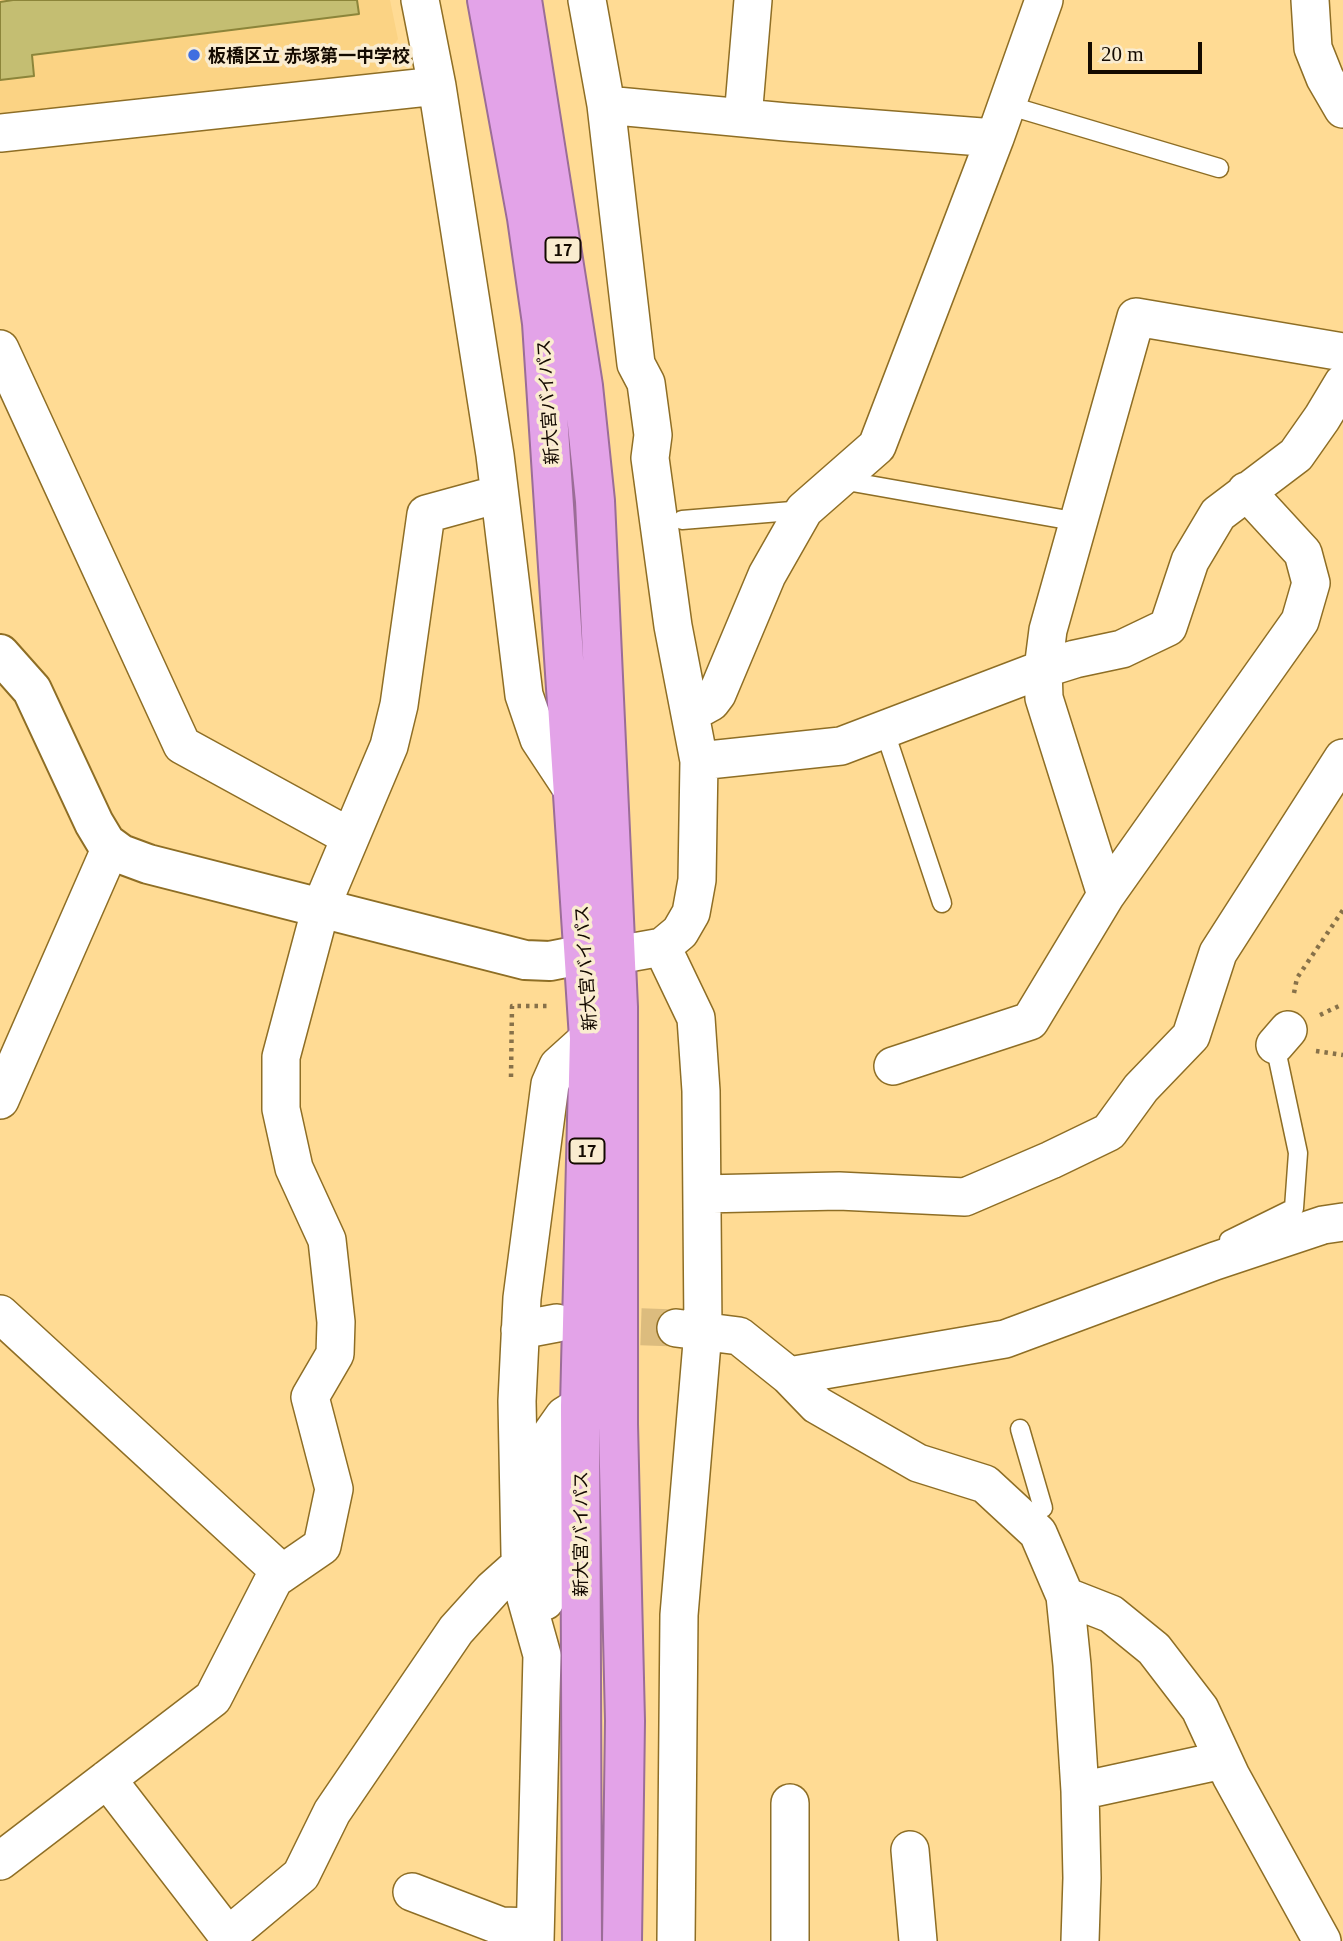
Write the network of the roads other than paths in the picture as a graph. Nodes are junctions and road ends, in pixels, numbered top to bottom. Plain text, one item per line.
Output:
1 (419, 0) edge
2 (487, 0) edge
3 (522, 0) edge
4 (587, 0) edge
5 (753, 0) edge
6 (1044, 0) edge
7 (1310, 0) edge
8 (438, 86) junction
9 (606, 105) junction
10 (1343, 109) edge
11 (743, 118) junction
12 (1001, 121) junction
13 (0, 133) edge
14 (1219, 169) dead end
15 (0, 349) edge
16 (1343, 352) edge
17 (1343, 383) edge
18 (840, 479) junction
19 (1246, 491) junction
20 (499, 494) junction
21 (804, 510) junction
22 (682, 520) dead end
23 (1079, 522) junction
24 (0, 654) edge
25 (1043, 670) junction
26 (691, 713) junction
27 (884, 729) junction
28 (1343, 758) edge
29 (699, 761) junction
30 (572, 789) junction
31 (350, 837) junction
32 (111, 847) junction
33 (1106, 895) junction
34 (942, 903) dead end
35 (321, 907) junction
36 (662, 947) junction
37 (601, 955) junction
38 (589, 1038) junction
39 (1281, 1038) road end
40 (893, 1066) dead end
41 (0, 1100) edge
42 (702, 1194) junction
43 (1343, 1222) edge
44 (1215, 1261) junction
45 (0, 1314) edge
46 (557, 1323) tunnel mouth
47 (520, 1330) junction
48 (690, 1330) junction
49 (789, 1376) junction
50 (580, 1406) junction
51 (1020, 1429) dead end
52 (1043, 1508) dead end
53 (522, 1564) junction
54 (282, 1573) junction
55 (1065, 1596) junction
56 (542, 1655) junction
57 (1223, 1760) junction
58 (107, 1779) junction
59 (1080, 1791) junction
60 (790, 1803) dead end
61 (910, 1850) dead end
62 (0, 1861) edge
63 (412, 1892) dead end
64 (535, 1934) edge
65 (227, 1938) edge
66 (582, 1941) edge
67 (622, 1941) edge
68 (676, 1941) edge
69 (790, 1941) edge
70 (918, 1941) edge
71 (1080, 1941) edge
72 (1322, 1941) edge

1 - 8 street
2 - 30 highway, 新大宮バイパス / 17
3 - 37 highway, 新大宮バイパス / 17
4 - 9 street
5 - 11 street
6 - 12 street
7 - 10 street
8 - 13 street
8 - 20 street
9 - 11 street
9 - 26 street
11 - 12 street
12 - 14 lane
12 - 18 street
15 - 31 street
16 - 23 street
17 - 19 street
18 - 21 street
18 - 23 lane
19 - 25 street
19 - 33 street
20 - 30 street
20 - 31 street
21 - 22 lane
21 - 26 street
23 - 25 street
24 - 32 street
25 - 27 street
25 - 33 street
26 - 29 street
27 - 29 street
27 - 34 lane
28 - 42 street
29 - 36 street
30 - 37 highway, 新大宮バイパス / 17
31 - 35 street
32 - 35 street
32 - 41 street
33 - 40 street
35 - 37 street
35 - 54 street
36 - 37 street
36 - 42 street
37 - 38 highway, 新大宮バイパス / 17
37 - 67 highway, 新大宮バイパス / 17
38 - 47 street
38 - 50 highway, 新大宮バイパス / 17
39 - 44 lane
42 - 48 street
43 - 44 street
44 - 49 street
45 - 54 street
46 - 47 street
47 - 53 street
48 - 49 street
48 - 68 street
49 - 55 street
50 - 56 street
50 - 66 highway, 新大宮バイパス / 17
51 - 52 lane
53 - 56 street
53 - 65 street
54 - 58 street
55 - 57 street
55 - 59 street
56 - 64 street
57 - 59 street
57 - 72 street
58 - 62 street
58 - 65 street
59 - 71 street
60 - 69 street
61 - 70 street
63 - 64 street

